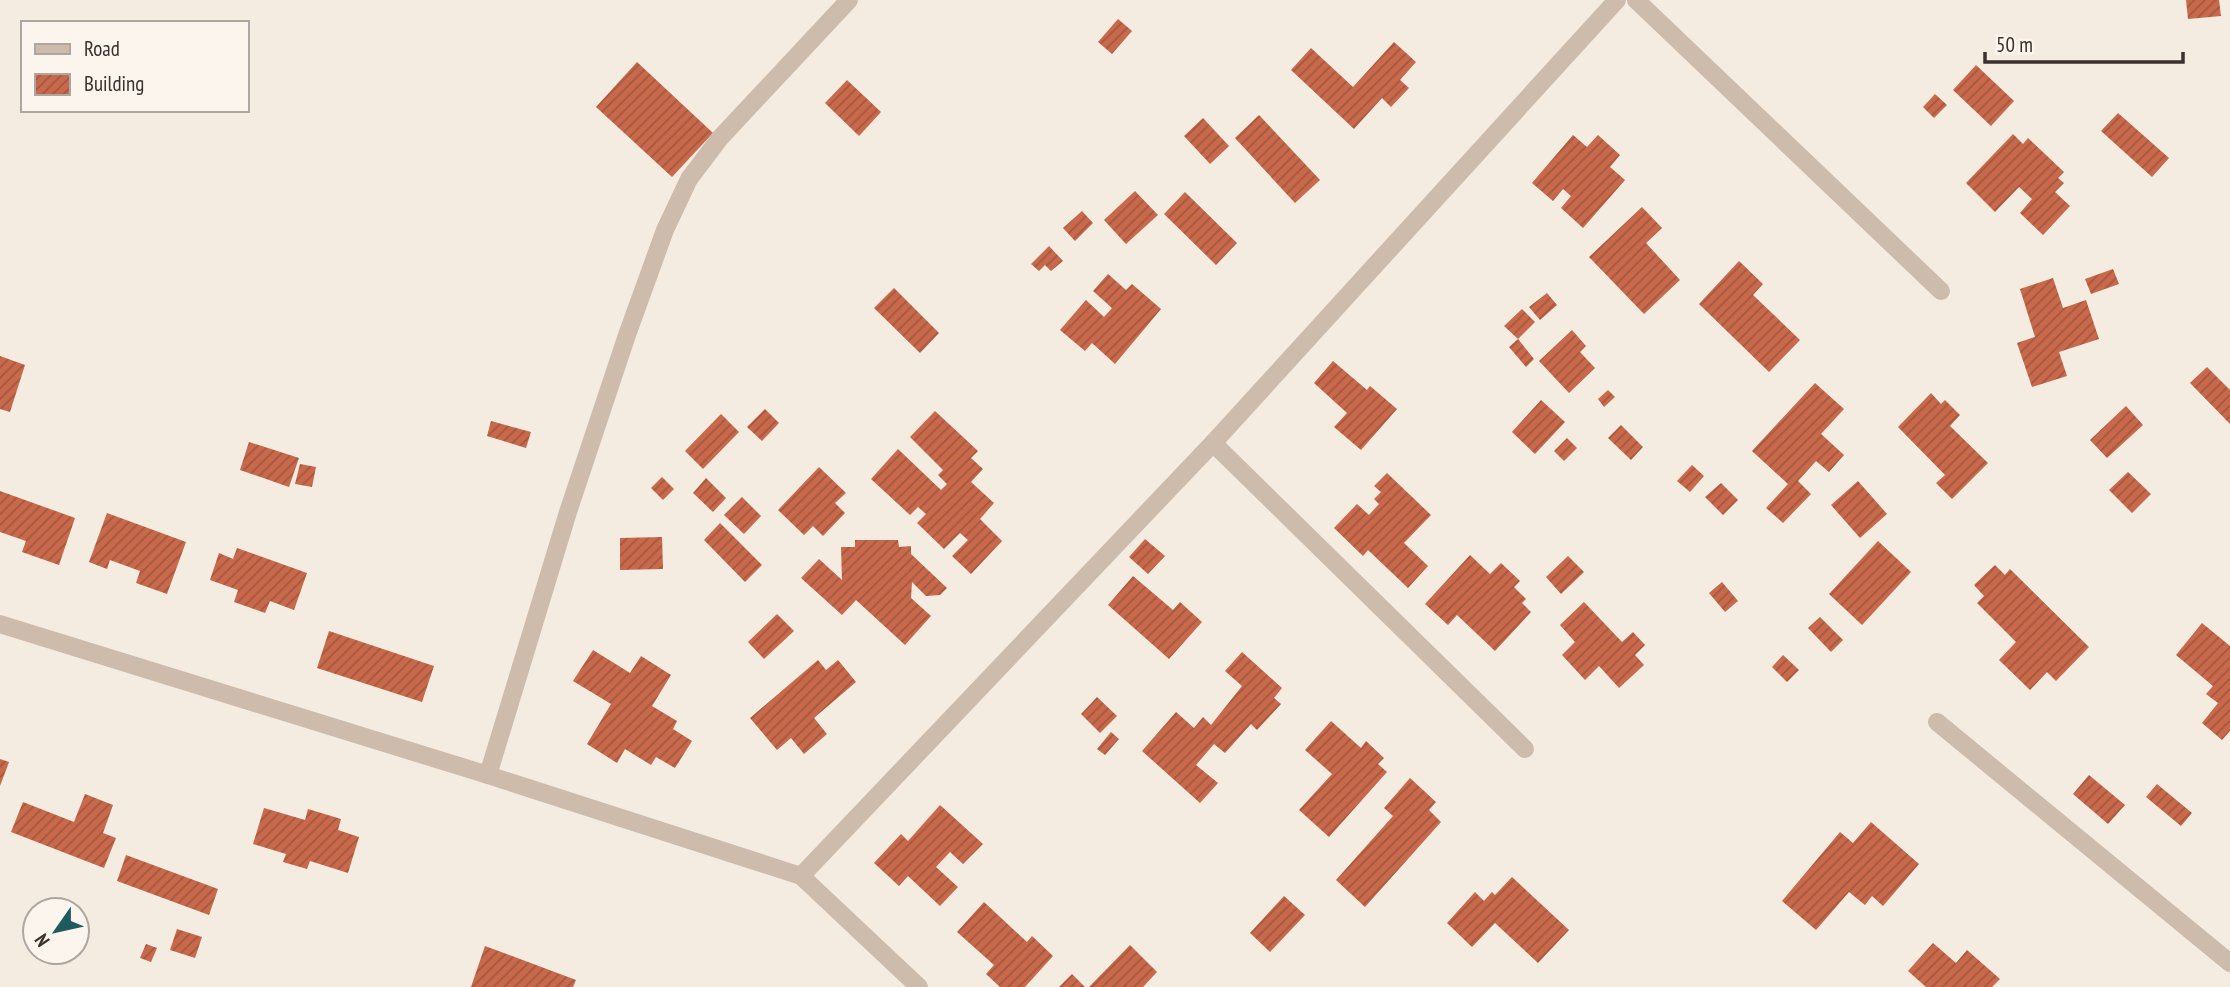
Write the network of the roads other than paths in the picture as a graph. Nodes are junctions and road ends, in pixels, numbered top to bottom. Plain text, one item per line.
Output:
1 (849, 0) edge
2 (1617, 0) edge
3 (1636, 0) edge
4 (1941, 291) dead end
5 (1213, 443) junction
6 (0, 624) edge
7 (1937, 722) dead end
8 (1525, 749) dead end
9 (488, 775) junction
10 (801, 876) junction
11 (2230, 962) edge
12 (919, 987) edge

1 - 9 street
2 - 5 street
3 - 4 street
5 - 8 street
5 - 10 street
6 - 9 street
7 - 11 street
9 - 10 street
10 - 12 street

